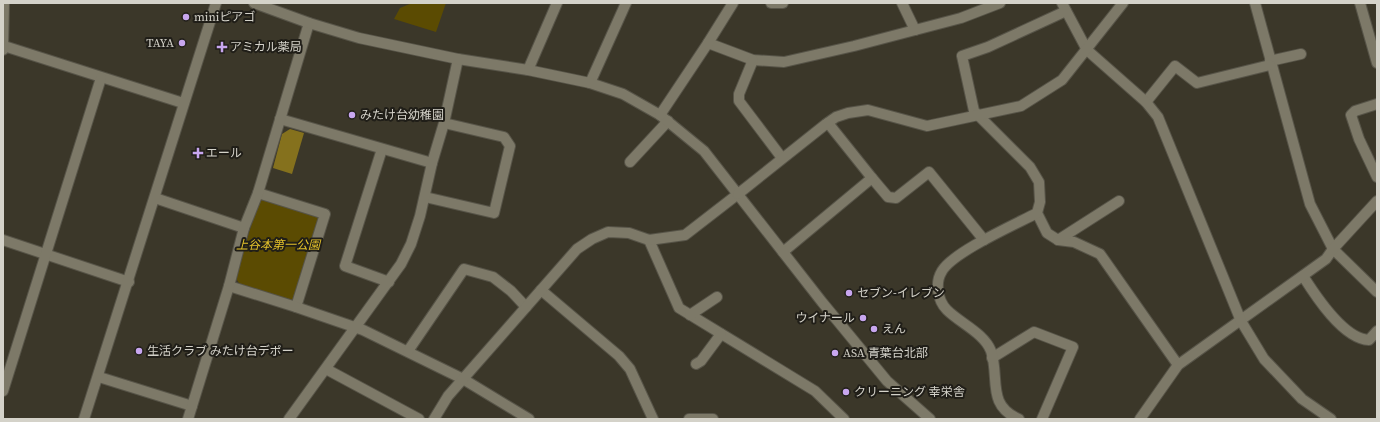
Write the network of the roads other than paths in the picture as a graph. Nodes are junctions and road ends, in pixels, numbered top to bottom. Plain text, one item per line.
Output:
1 (4, 3) edge
2 (216, 3) edge
3 (254, 3) edge
4 (557, 3) edge
5 (626, 3) edge
6 (733, 3) edge
7 (771, 3) edge
8 (783, 3) edge
9 (902, 3) edge
10 (969, 3) edge
11 (1000, 3) edge
12 (1123, 3) edge
13 (1255, 3) edge
14 (1360, 3) edge
15 (1064, 7) edge
16 (974, 13) junction
17 (309, 23) junction
18 (915, 30) junction
19 (708, 43) junction
20 (1374, 44) edge
21 (3, 48) edge
22 (1087, 50) junction
23 (1301, 54) dead end
24 (458, 59) junction
25 (753, 60) junction
26 (1270, 63) junction
27 (1377, 63) edge
28 (528, 70) junction
29 (101, 78) junction
30 (590, 83) junction
31 (1146, 102) junction
32 (183, 103) junction
33 (1377, 104) edge
34 (978, 116) junction
35 (664, 118) junction
36 (280, 119) junction
37 (444, 123) junction
38 (828, 124) junction
39 (382, 149) junction
40 (782, 158) junction
41 (630, 162) dead end
42 (432, 163) junction
43 (1377, 177) edge
44 (872, 178) junction
45 (258, 193) junction
46 (738, 194) junction
47 (425, 197) junction
48 (155, 198) junction
49 (1119, 201) dead end
50 (1377, 201) edge
51 (1037, 212) junction
52 (244, 228) junction
53 (3, 240) edge
54 (649, 240) junction
55 (984, 240) junction
56 (1058, 240) junction
57 (1333, 249) junction
58 (783, 252) junction
59 (46, 254) junction
60 (1303, 276) junction
61 (129, 282) junction
62 (389, 282) junction
63 (229, 286) junction
64 (541, 290) junction
65 (1377, 292) edge
66 (716, 297) dead end
67 (296, 307) junction
68 (526, 307) junction
69 (690, 315) junction
70 (1241, 321) junction
71 (356, 328) junction
72 (1377, 331) edge
73 (721, 334) junction
74 (408, 351) junction
75 (992, 358) junction
76 (696, 364) dead end
77 (1178, 365) junction
78 (326, 369) junction
79 (98, 377) junction
80 (463, 379) junction
81 (3, 391) edge
82 (192, 406) junction
83 (84, 419) edge
84 (188, 419) edge
85 (289, 419) edge
86 (419, 419) edge
87 (434, 419) edge
88 (529, 419) edge
89 (653, 419) edge
90 (689, 419) edge
91 (713, 419) edge
92 (844, 419) edge
93 (930, 419) edge
94 (1019, 419) edge
95 (1042, 419) edge
96 (1140, 419) edge
97 (1331, 419) edge

1 - 21 street
2 - 32 street
3 - 17 street
4 - 28 street
5 - 30 street
6 - 19 street
7 - 8 street
9 - 18 street
10 - 16 street
11 - 16 street
12 - 22 street
13 - 26 street
14 - 20 street
15 - 22 street
15 - 34 street
16 - 18 street
17 - 24 street
17 - 36 street
18 - 25 street
19 - 25 street
19 - 35 street
20 - 27 street
21 - 29 street
22 - 31 street
22 - 34 street
23 - 26 street
24 - 28 street
24 - 37 street
25 - 40 street
26 - 31 street
26 - 57 street
28 - 30 street
29 - 32 street
29 - 59 street
30 - 35 street
31 - 70 street
32 - 48 street
33 - 43 street
34 - 38 street
34 - 51 street
35 - 41 street
35 - 46 street
36 - 39 street
36 - 45 street
37 - 42 street
37 - 47 street
38 - 40 street
38 - 44 street
39 - 42 street
39 - 62 street
40 - 46 street
42 - 47 street
44 - 55 street
44 - 58 street
45 - 52 street
45 - 67 street
46 - 54 street
46 - 58 street
47 - 62 street
48 - 52 street
48 - 61 street
49 - 56 street
50 - 57 street
51 - 55 street
51 - 56 street
52 - 63 street
53 - 59 street
54 - 64 street
54 - 69 street
55 - 75 street
56 - 77 street
57 - 60 street
57 - 65 street
58 - 93 street
59 - 61 street
59 - 81 street
60 - 70 street
60 - 72 street
61 - 79 street
62 - 71 street
63 - 67 street
63 - 82 street
64 - 68 street
64 - 89 street
66 - 69 street
67 - 71 street
68 - 74 street
68 - 80 street
69 - 73 street
70 - 77 street
70 - 97 street
71 - 74 street
71 - 78 street
73 - 76 street
73 - 92 street
74 - 80 street
75 - 94 street
75 - 95 street
77 - 96 street
78 - 85 street
78 - 86 street
79 - 82 street
79 - 83 street
80 - 87 street
80 - 88 street
82 - 84 street
90 - 91 street

